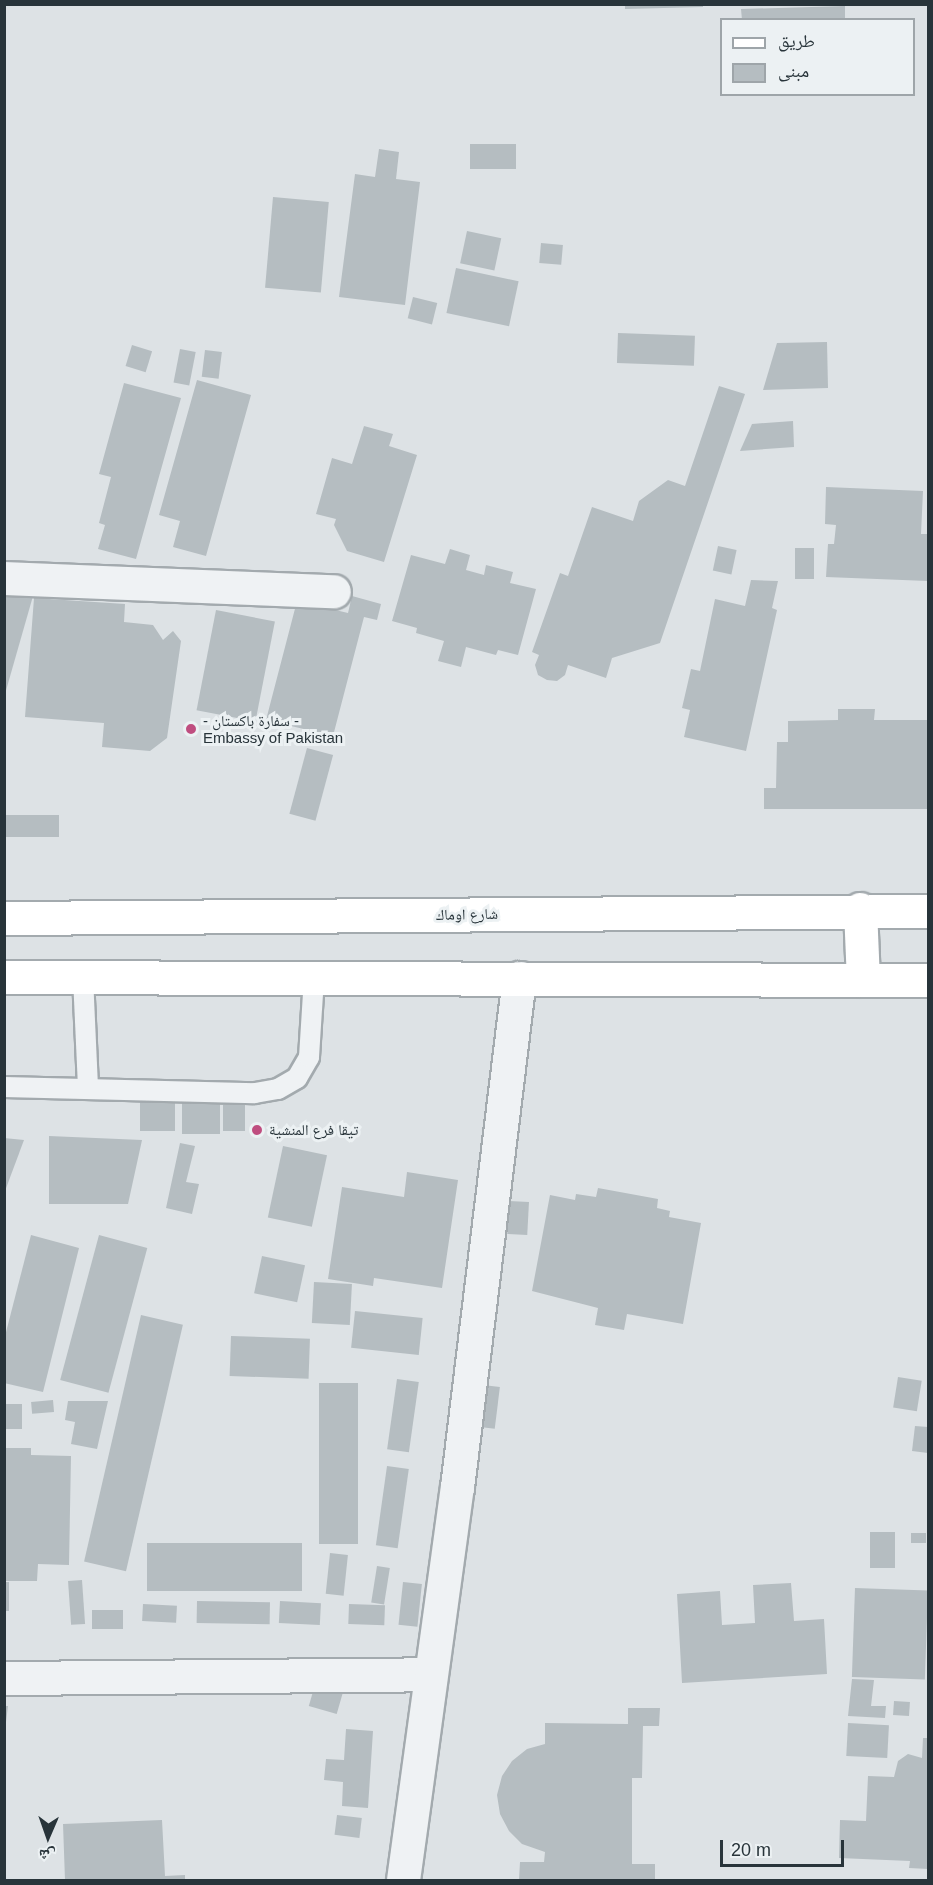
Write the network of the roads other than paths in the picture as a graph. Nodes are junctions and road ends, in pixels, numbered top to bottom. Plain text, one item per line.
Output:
1 (4, 578) edge
2 (334, 591) dead end
3 (861, 909) junction
4 (928, 911) edge
5 (4, 918) edge
6 (4, 977) edge
7 (83, 977) junction
8 (314, 977) junction
9 (519, 978) junction
10 (863, 980) junction
11 (928, 980) edge
12 (4, 1087) edge
13 (88, 1089) junction
14 (430, 1674) junction
15 (4, 1678) edge
16 (403, 1881) edge

1 - 2 street
3 - 4 main road, شارع اوماك
3 - 5 main road, شارع اوماك
3 - 10 main road
6 - 7 main road
7 - 8 main road
7 - 13 lane
8 - 9 main road
8 - 13 lane
9 - 10 main road
9 - 14 street
10 - 11 main road
12 - 13 lane
14 - 15 street
14 - 16 street

